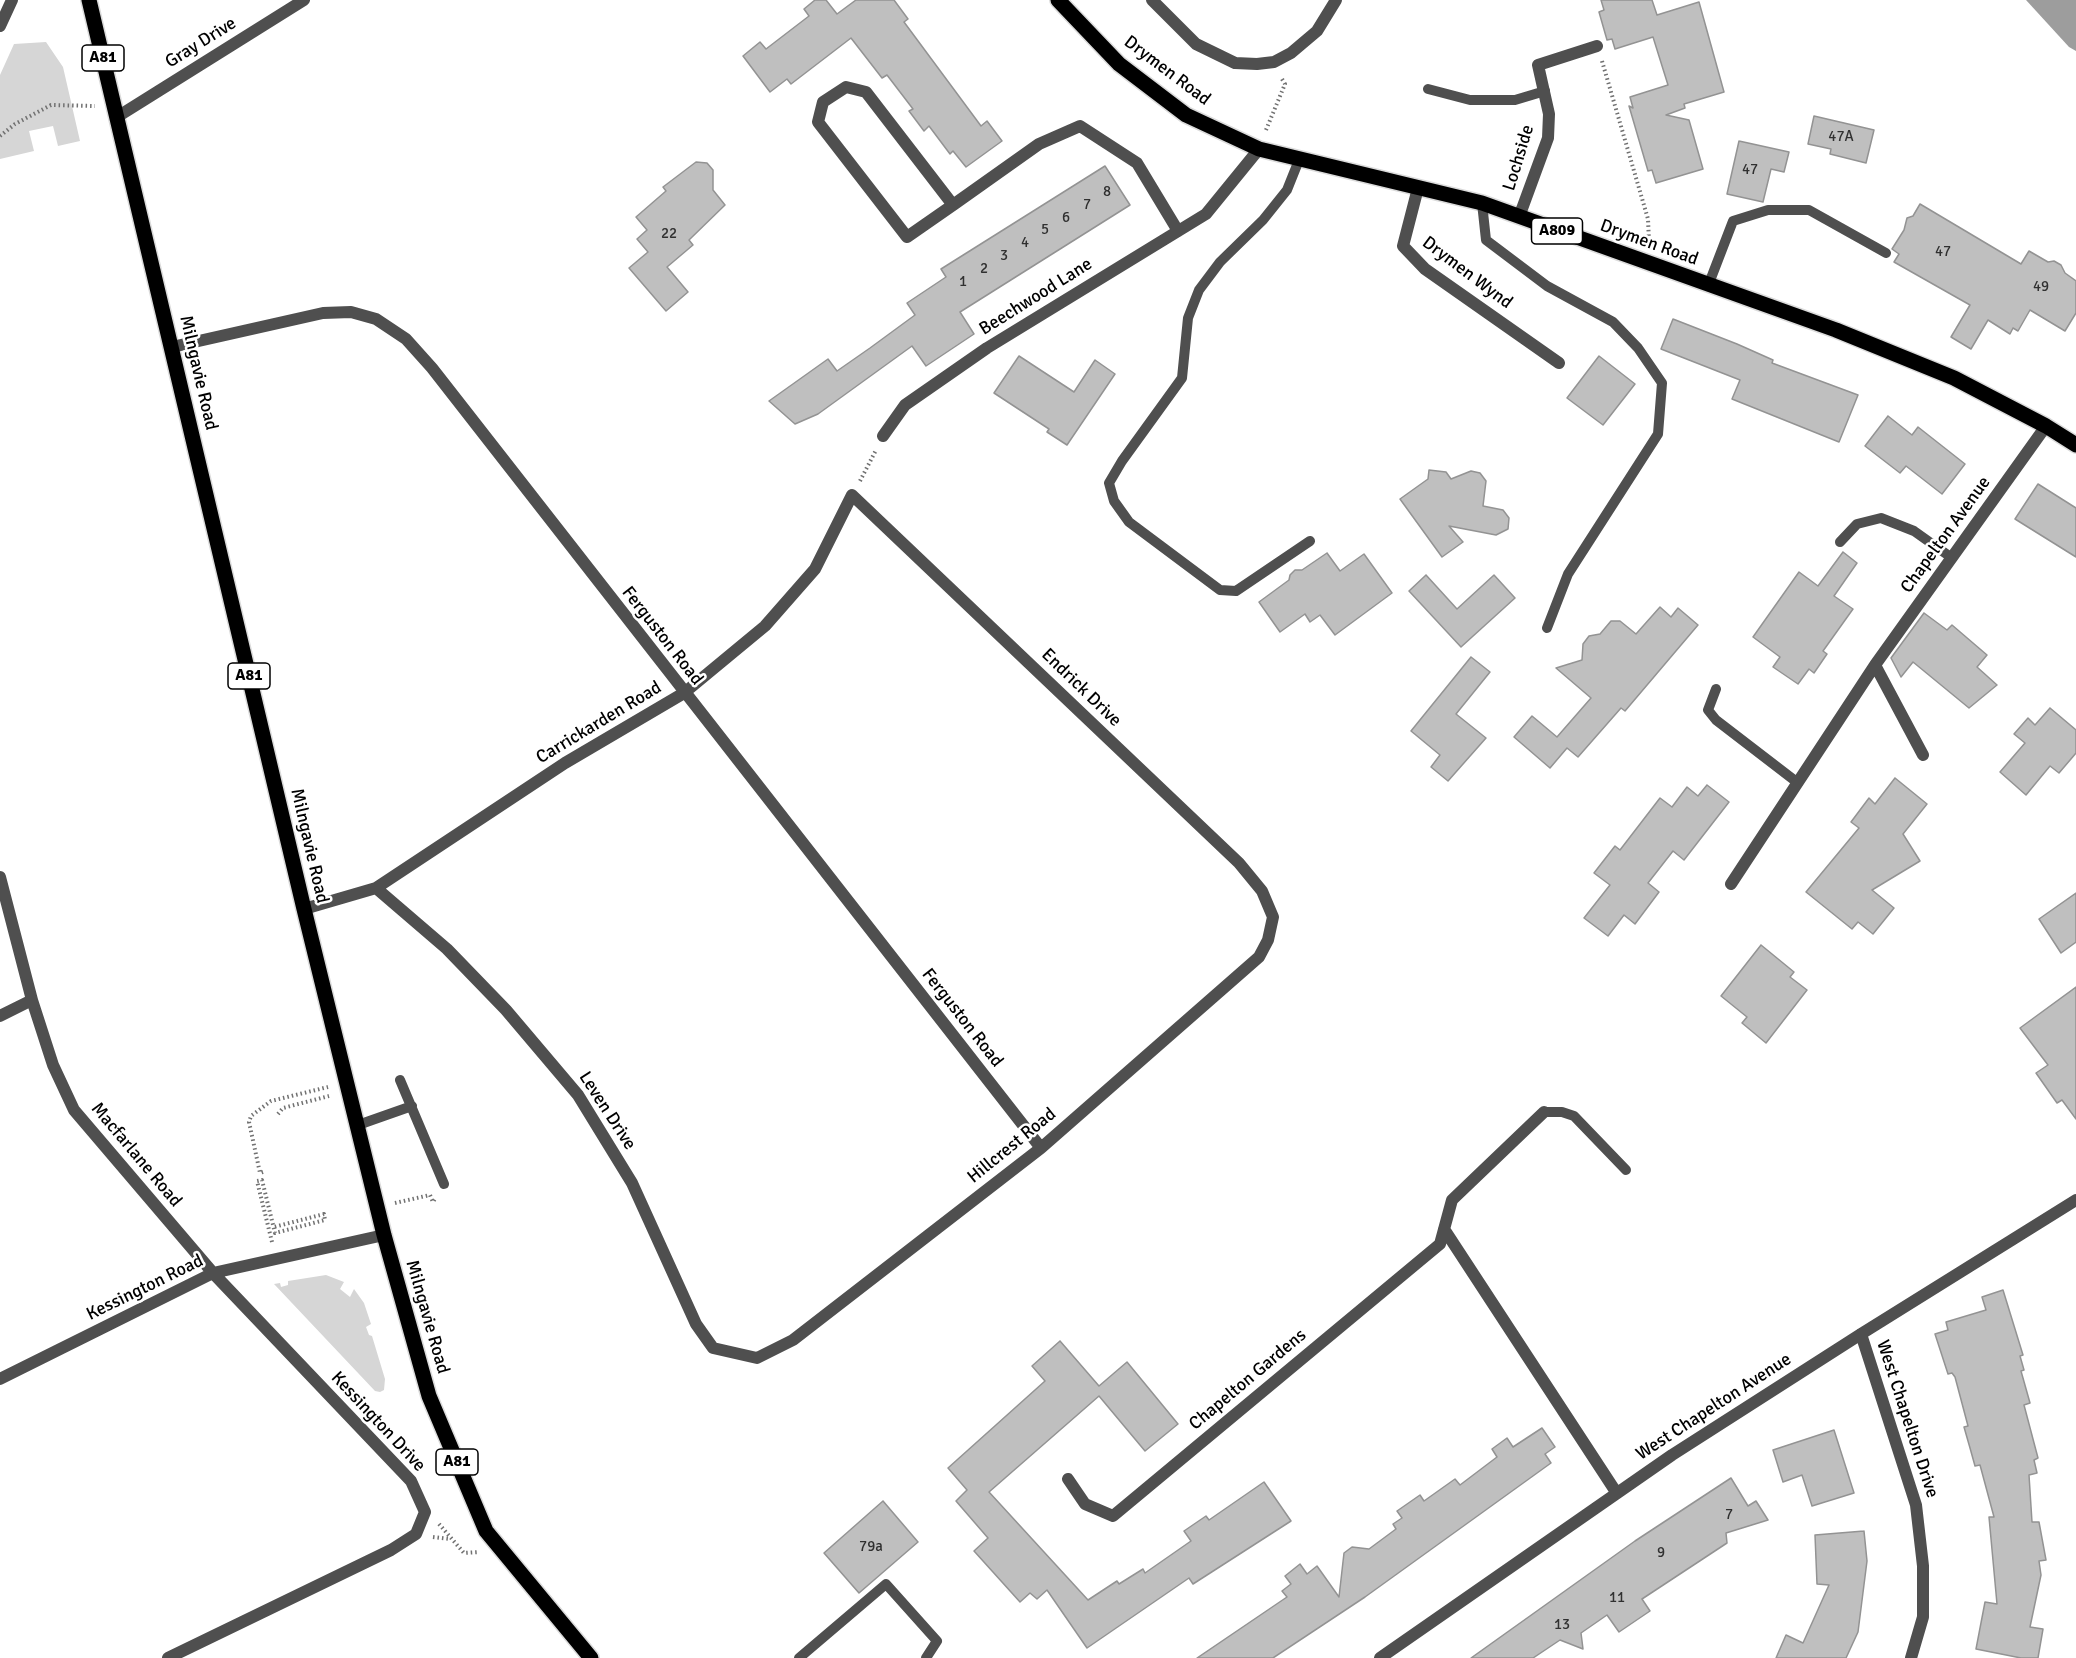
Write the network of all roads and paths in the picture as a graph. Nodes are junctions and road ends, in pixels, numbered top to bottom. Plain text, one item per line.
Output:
1 (12, 0) edge
2 (89, 0) edge
3 (304, 0) edge
4 (1058, 0) edge
5 (1152, 0) edge
6 (1336, 0) edge
7 (0, 26) edge
8 (1597, 46) joint
9 (1274, 62) junction
10 (1428, 89) dead end
11 (1545, 91) junction
12 (115, 109) junction
13 (0, 136) edge
14 (1259, 149) junction
15 (1299, 160) junction
16 (1418, 188) junction
17 (1482, 203) junction
18 (953, 205) junction
19 (1519, 217) junction
20 (1178, 231) junction
21 (1886, 253) dead end
22 (1650, 264) junction
23 (1708, 286) junction
24 (172, 347) junction
25 (1559, 363) dead end
26 (2046, 426) junction
27 (883, 436) joint
28 (2076, 445) edge
29 (852, 495) junction
30 (1310, 541) dead end
31 (1840, 542) dead end
32 (1952, 558) junction
33 (1547, 628) dead end
34 (1875, 665) junction
35 (1716, 689) dead end
36 (684, 693) junction
37 (1923, 755) dead end
38 (1798, 783) junction
39 (0, 877) edge
40 (1731, 884) dead end
41 (376, 888) junction
42 (304, 909) junction
43 (1273, 917) joint
44 (32, 1000) junction
45 (0, 1016) edge
46 (400, 1080) dead end
47 (323, 1088) dead end
48 (325, 1097) dead end
49 (412, 1107) junction
50 (1544, 1112) joint
51 (278, 1114) dead end
52 (358, 1125) junction
53 (1041, 1148) junction
54 (1626, 1170) dead end
55 (263, 1172) dead end
56 (444, 1184) dead end
57 (430, 1195) dead end
58 (2076, 1200) edge
59 (377, 1207) junction
60 (305, 1226) junction
61 (274, 1227) junction
62 (1444, 1228) junction
63 (306, 1233) dead end
64 (384, 1235) junction
65 (272, 1242) dead end
66 (213, 1274) junction
67 (1861, 1334) junction
68 (736, 1354) joint
69 (0, 1379) edge
70 (1068, 1479) dead end
71 (1616, 1492) junction
72 (437, 1521) dead end
73 (433, 1537) dead end
74 (450, 1539) junction
75 (472, 1552) dead end
76 (168, 1658) edge
77 (591, 1658) edge
78 (800, 1658) edge
79 (926, 1658) edge
80 (1380, 1658) edge
81 (1911, 1658) edge

1 - 7 street
2 - 12 main road, Milngavie Road / A81
3 - 12 street, Gray Drive
4 - 14 main road, Drymen Road / A809
5 - 9 street
6 - 9 street
8 - 11 street, Lochside
8 - 22 path
9 - 14 path
10 - 11 lane
11 - 19 street, Lochside
12 - 13 path
12 - 24 main road, Milngavie Road / A81
14 - 15 main road, Drymen Road / A809
14 - 20 street, Beechwood Lane
15 - 16 main road, Drymen Road / A809
15 - 30 lane
16 - 17 main road, Drymen Road / A809
16 - 25 street, Drymen Wynd
17 - 19 main road, Drymen Road / A809
17 - 33 lane
18 - 18 street
18 - 20 street
19 - 22 main road, Drymen Road / A809
20 - 27 street, Beechwood Lane
21 - 23 lane
22 - 23 main road, Drymen Road / A809
23 - 26 main road, Drymen Road / A809
24 - 36 street, Ferguston Road
24 - 42 main road, Milngavie Road / A81
26 - 28 main road, Drymen Road / A809
26 - 32 street, Chapelton Avenue
27 - 29 path
29 - 36 street, Carrickarden Road
29 - 43 street, Endrick Drive
31 - 32 lane
32 - 34 street, Chapelton Avenue
34 - 37 street
34 - 38 street, Chapelton Avenue
35 - 38 lane
36 - 41 street, Carrickarden Road
36 - 53 street, Ferguston Road
38 - 40 street, Chapelton Avenue
39 - 44 street, Macfarlane Road
41 - 42 street, Carrickarden Road
41 - 68 street, Leven Drive
42 - 52 main road, Milngavie Road / A81
43 - 53 street, Hillcrest Road
44 - 45 street
44 - 66 street, Macfarlane Road
46 - 49 lane
47 - 55 path
48 - 51 path
49 - 52 lane
49 - 56 lane
50 - 54 lane
50 - 62 street, Chapelton Gardens
52 - 59 main road, Milngavie Road / A81
53 - 68 street, Hillcrest Road
57 - 59 path
58 - 67 street, West Chapelton Avenue
59 - 64 main road, Milngavie Road / A81
60 - 61 path
60 - 61 path
60 - 63 path
61 - 65 path
62 - 70 street, Chapelton Gardens
62 - 71 street
64 - 66 street, Kessington Road
64 - 77 main road, Milngavie Road / A81
66 - 69 street, Kessington Road
66 - 76 street, Kessington Drive
67 - 71 street, West Chapelton Avenue
67 - 81 street, West Chapelton Drive
71 - 80 street, West Chapelton Avenue
72 - 74 path
73 - 74 path
74 - 75 path
78 - 79 lane

